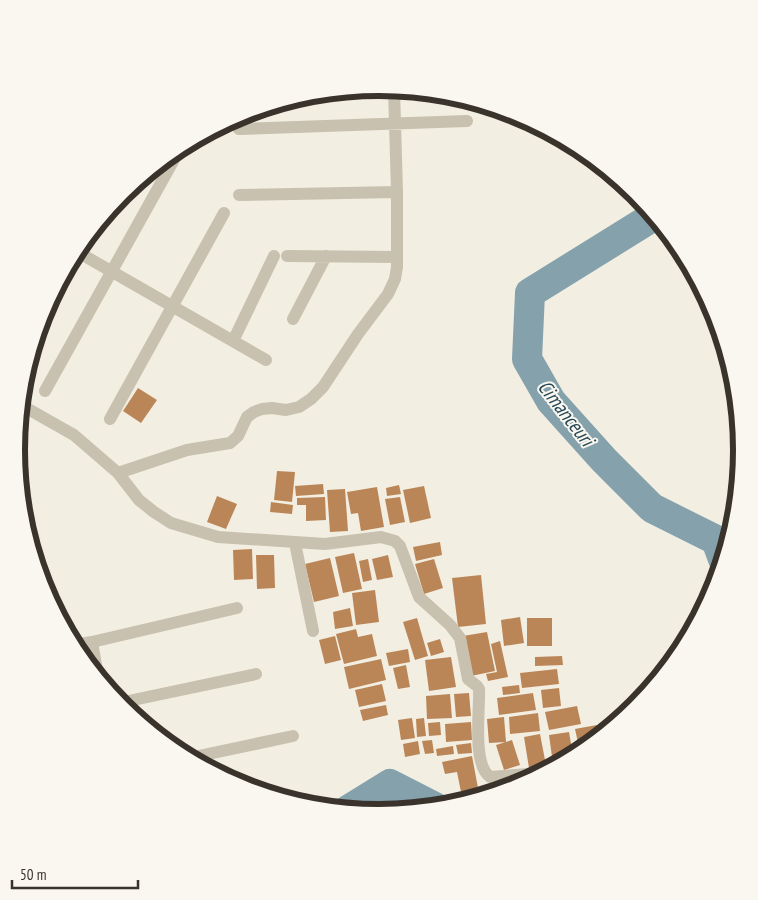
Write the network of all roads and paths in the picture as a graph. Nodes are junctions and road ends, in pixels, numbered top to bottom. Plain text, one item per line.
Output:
1 (394, 97) edge
2 (467, 121) dead end
3 (394, 122) junction
4 (239, 129) dead end
5 (172, 163) edge
6 (397, 192) junction
7 (239, 195) dead end
8 (224, 213) dead end
9 (83, 256) edge
10 (326, 256) junction
11 (397, 257) junction
12 (111, 272) junction
13 (172, 306) junction
14 (293, 319) dead end
15 (233, 342) junction
16 (266, 360) dead end
17 (45, 391) dead end
18 (28, 410) edge
19 (110, 419) dead end
20 (118, 474) junction
21 (295, 542) junction
22 (237, 608) dead end
23 (313, 631) dead end
24 (92, 642) junction
25 (83, 644) edge
26 (96, 663) edge
27 (256, 674) dead end
28 (130, 701) edge
29 (292, 736) dead end
30 (200, 756) edge
31 (519, 775) edge

1 - 3 street
2 - 3 street
3 - 4 street
3 - 6 street
5 - 12 street
6 - 7 street
6 - 11 street
8 - 13 street
9 - 12 street
10 - 11 street
10 - 14 street
10 - 15 street
11 - 20 street
12 - 13 street
12 - 17 street
13 - 15 street
13 - 19 street
15 - 16 street
18 - 20 street
20 - 21 street
21 - 23 street
21 - 31 street
22 - 24 street
24 - 25 street
24 - 26 street
27 - 28 street
29 - 30 street

